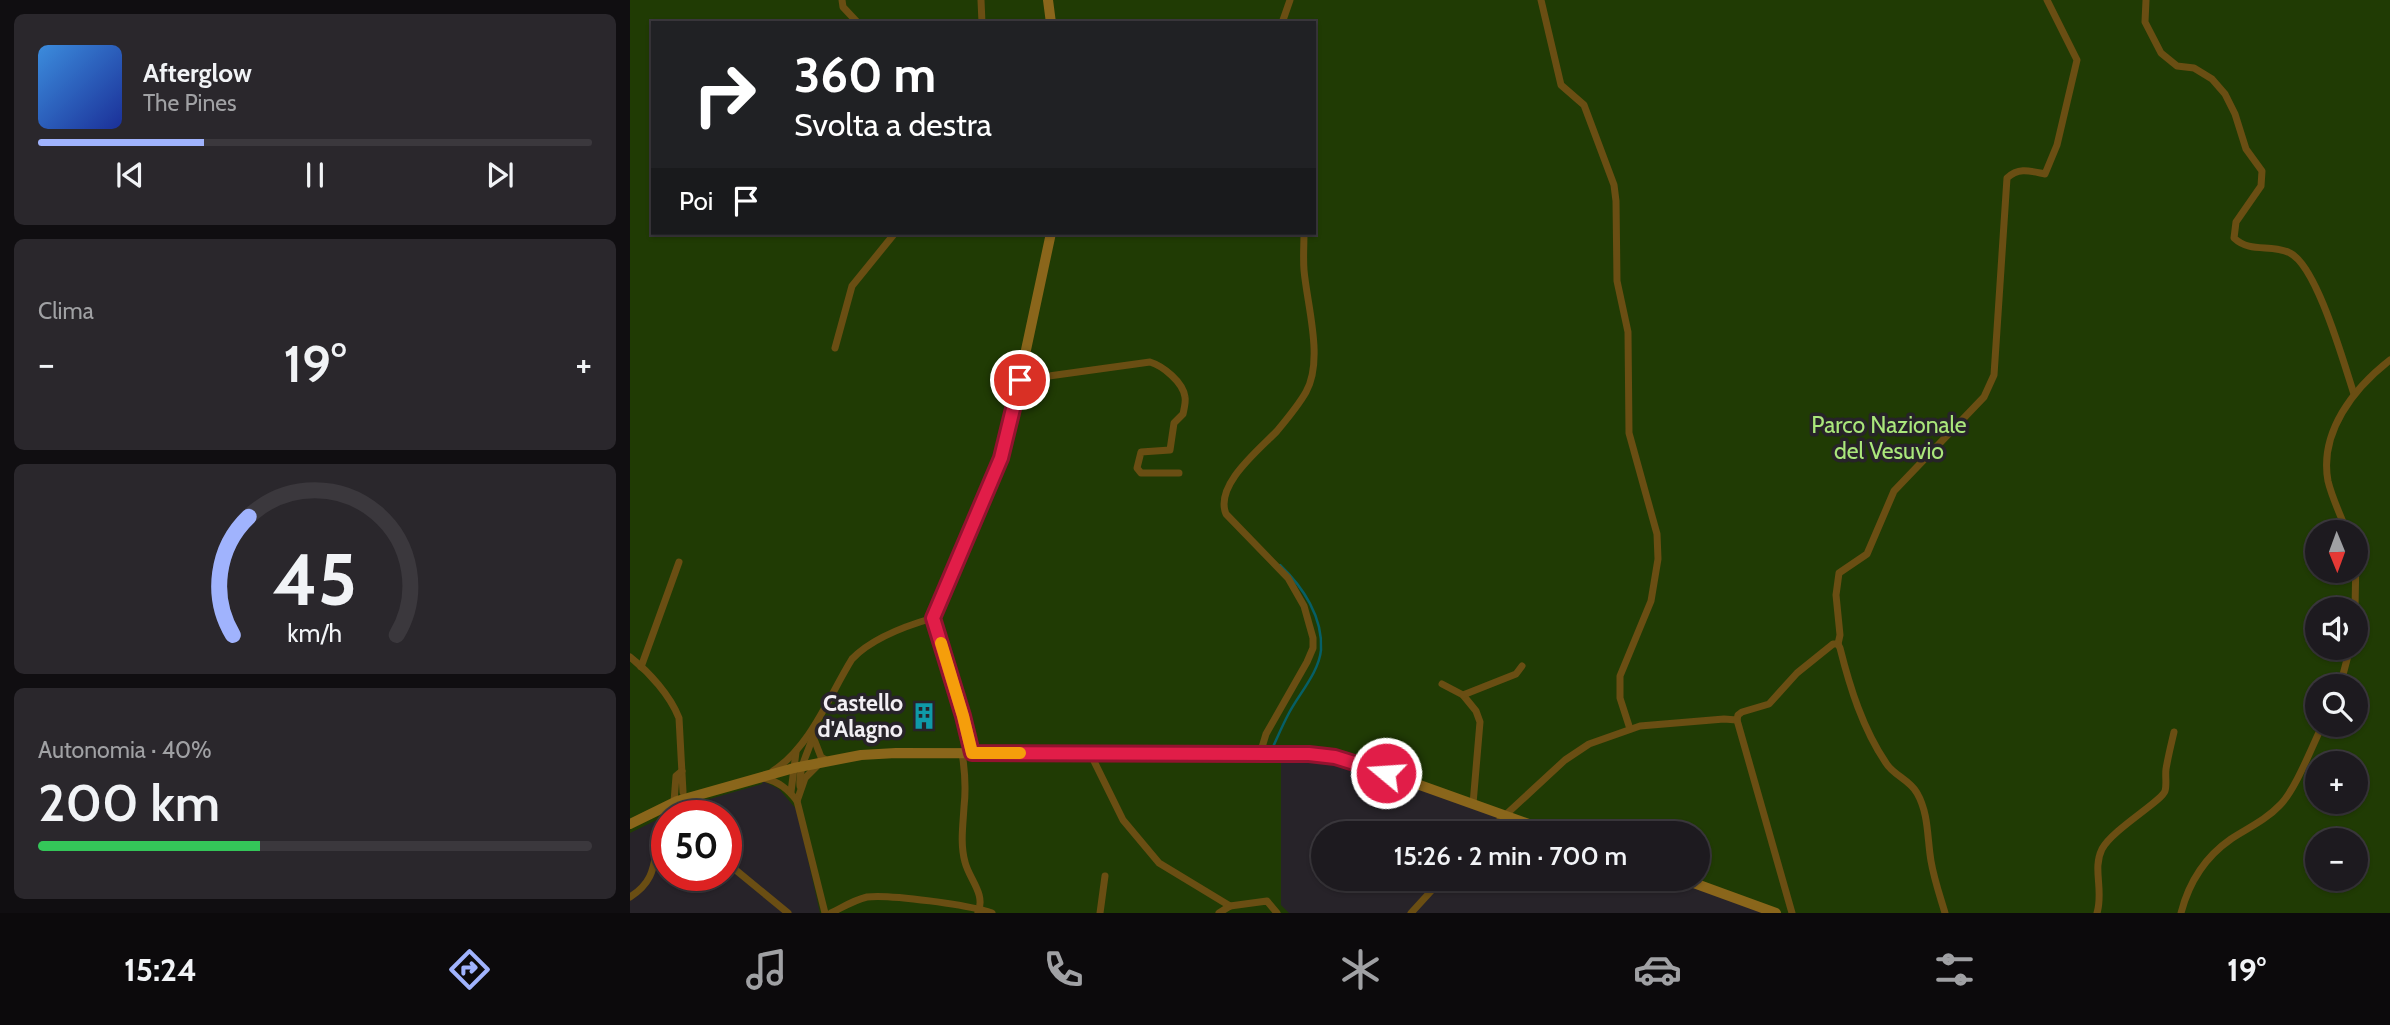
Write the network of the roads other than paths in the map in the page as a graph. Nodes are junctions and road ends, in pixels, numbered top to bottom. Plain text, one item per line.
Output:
1 (842, 0) edge
2 (981, 0) edge
3 (1048, 0) edge
4 (1290, 0) edge
5 (1541, 0) edge
6 (2047, 0) edge
7 (2147, 0) edge
8 (856, 21) edge
9 (982, 21) edge
10 (1051, 21) edge
11 (1283, 21) edge
12 (893, 235) edge
13 (1051, 235) edge
14 (1304, 235) edge
15 (835, 348) dead end
16 (2390, 360) edge
17 (1020, 380) junction
18 (2354, 394) junction
19 (1179, 473) dead end
20 (2343, 520) edge
21 (679, 562) dead end
22 (933, 618) junction
23 (1838, 644) junction
24 (630, 657) edge
25 (1522, 666) dead end
26 (641, 667) junction
27 (1443, 684) dead end
28 (1463, 695) junction
29 (818, 719) junction
30 (1737, 720) junction
31 (1630, 729) junction
32 (2174, 732) dead end
33 (2316, 737) edge
34 (814, 739) junction
35 (796, 752) junction
36 (967, 753) junction
37 (1090, 753) junction
38 (1264, 754) junction
39 (830, 760) junction
40 (797, 767) junction
41 (682, 771) junction
42 (760, 778) junction
43 (800, 790) junction
44 (683, 792) dead end
45 (791, 792) junction
46 (679, 800) edge
47 (691, 800) edge
48 (797, 801) junction
49 (1474, 804) junction
50 (651, 815) edge
51 (1504, 815) junction
52 (1498, 821) edge
53 (1521, 821) edge
54 (630, 824) edge
55 (651, 874) edge
56 (742, 875) edge
57 (1105, 876) dead end
58 (1710, 889) edge
59 (1431, 891) edge
60 (630, 897) edge
61 (1230, 906) junction
62 (978, 911) edge
63 (788, 913) edge
64 (825, 913) edge
65 (831, 913) edge
66 (992, 913) edge
67 (1100, 913) edge
68 (1219, 913) edge
69 (1277, 913) edge
70 (1411, 913) edge
71 (1776, 913) edge
72 (1792, 913) edge
73 (1945, 913) edge
74 (2098, 913) edge
75 (2181, 913) edge

1 - 8 street
2 - 9 street
3 - 10 main road
4 - 11 street
5 - 31 street
6 - 23 street
7 - 18 street
12 - 15 street
13 - 17 main road
14 - 38 street
16 - 18 street
17 - 19 street
17 - 22 main road
18 - 20 street
21 - 26 street
22 - 29 street
22 - 36 main road
23 - 30 street
23 - 73 street
24 - 26 street
25 - 28 street
26 - 41 street
27 - 28 street
28 - 49 street
29 - 34 street
29 - 35 street
30 - 31 street
30 - 72 street
31 - 51 street
32 - 74 street
33 - 75 street
34 - 39 street
34 - 40 street
35 - 40 street
35 - 42 street
36 - 37 main road
36 - 39 main road
36 - 62 street
37 - 38 main road
37 - 61 street
38 - 49 main road
39 - 40 main road
39 - 43 street
40 - 42 main road
40 - 43 street
40 - 45 street
41 - 44 street
41 - 46 street
42 - 45 street
42 - 47 main road
43 - 48 street
45 - 48 street
48 - 64 street
49 - 51 main road
50 - 54 main road
51 - 52 street
51 - 53 main road
55 - 60 street
56 - 63 street
57 - 67 street
58 - 71 main road
59 - 70 street
61 - 68 street
61 - 69 street
62 - 65 street
62 - 66 street

